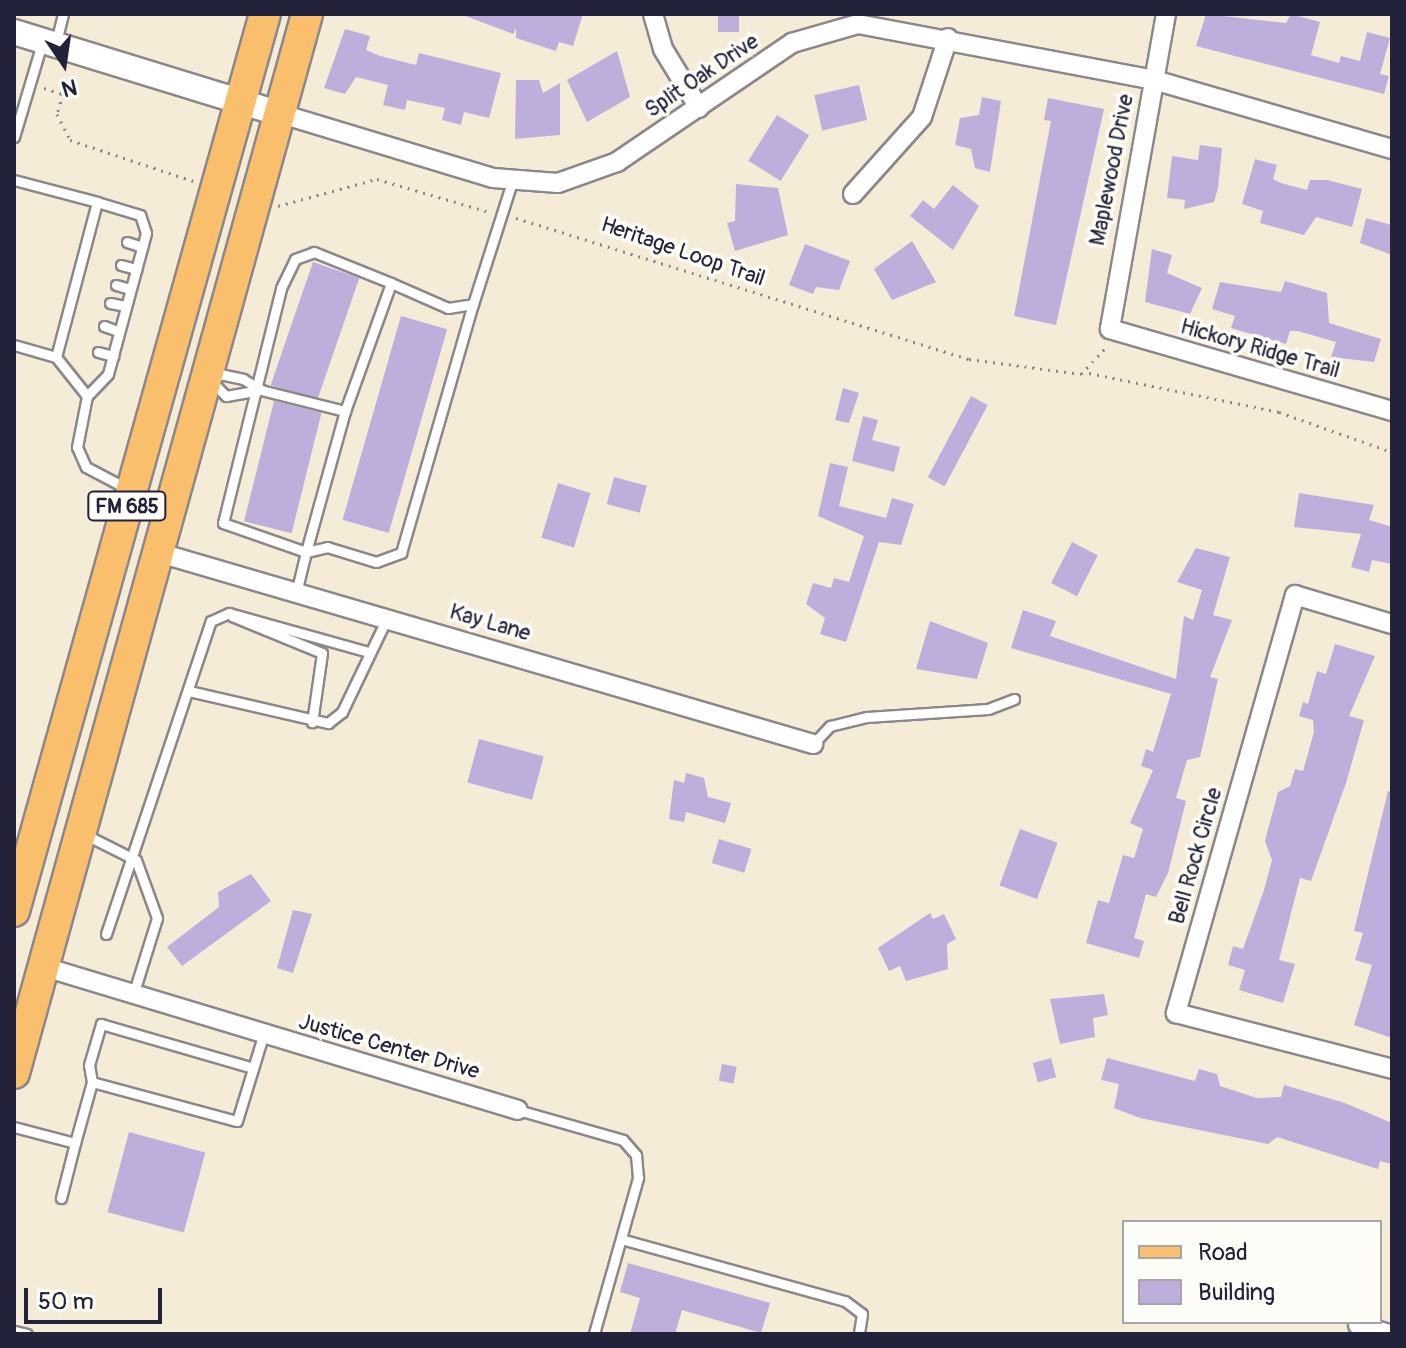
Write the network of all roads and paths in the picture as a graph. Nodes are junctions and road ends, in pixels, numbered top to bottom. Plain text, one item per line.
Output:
1 (63, 14) edge
2 (265, 14) edge
3 (307, 14) edge
4 (653, 14) edge
5 (1166, 14) edge
6 (14, 32) edge
7 (948, 38) junction
8 (49, 41) junction
9 (1154, 80) junction
10 (30, 83) junction
11 (240, 101) junction
12 (699, 108) junction
13 (278, 113) junction
14 (14, 137) edge
15 (1392, 149) edge
16 (14, 180) edge
17 (512, 182) junction
18 (201, 183) dead end
19 (853, 194) dead end
20 (97, 202) junction
21 (271, 204) dead end
22 (504, 216) junction
23 (89, 231) junction
24 (102, 235) dead end
25 (127, 242) dead end
26 (142, 247) junction
27 (83, 255) junction
28 (95, 258) dead end
29 (121, 265) dead end
30 (136, 269) junction
31 (78, 274) junction
32 (89, 277) dead end
33 (391, 283) junction
34 (116, 285) dead end
35 (130, 289) junction
36 (73, 294) junction
37 (84, 296) dead end
38 (110, 303) dead end
39 (473, 304) junction
40 (125, 306) junction
41 (104, 326) dead end
42 (118, 331) junction
43 (1115, 333) junction
44 (61, 340) junction
45 (72, 344) dead end
46 (14, 345) edge
47 (98, 352) dead end
48 (113, 356) junction
49 (56, 357) junction
50 (1089, 373) junction
51 (208, 381) junction
52 (261, 390) junction
53 (87, 396) junction
54 (345, 411) junction
55 (1392, 411) edge
56 (1392, 452) edge
57 (131, 491) junction
58 (153, 551) junction
59 (306, 552) junction
60 (296, 593) junction
61 (229, 613) junction
62 (387, 618) junction
63 (1392, 624) edge
64 (369, 652) junction
65 (189, 691) junction
66 (1014, 699) dead end
67 (312, 722) junction
68 (813, 744) joint
69 (77, 831) junction
70 (136, 860) junction
71 (15, 906) edge
72 (106, 934) dead end
73 (41, 966) junction
74 (133, 995) junction
75 (263, 1036) junction
76 (253, 1068) junction
77 (1392, 1069) edge
78 (14, 1073) edge
79 (92, 1082) junction
80 (518, 1110) joint
81 (14, 1127) edge
82 (75, 1143) junction
83 (61, 1198) dead end
84 (621, 1239) junction
85 (1358, 1325) dead end
86 (14, 1331) edge
87 (27, 1334) edge
88 (594, 1334) edge
89 (859, 1334) edge
90 (1390, 1334) edge

1 - 8 lane
2 - 11 main road, FM 685
3 - 13 main road, FM 685
4 - 12 street
5 - 9 street, Maplewood Drive
6 - 8 street
7 - 9 street, Split Oak Drive
7 - 12 street, Split Oak Drive
7 - 19 street
8 - 10 lane
8 - 11 street
9 - 15 street, Split Oak Drive
9 - 43 street, Maplewood Drive
10 - 14 lane
10 - 18 path
11 - 13 street
11 - 57 main road, FM 685
12 - 17 street, Split Oak Drive
13 - 17 street, Split Oak Drive
13 - 51 main road, FM 685
16 - 20 lane
17 - 22 lane
20 - 23 lane
20 - 26 lane
21 - 22 path, Heritage Loop Trail
22 - 39 lane
22 - 50 path, Heritage Loop Trail
23 - 24 lane
23 - 27 lane
25 - 26 lane
26 - 30 lane
27 - 28 lane
27 - 31 lane
29 - 30 lane
30 - 35 lane
31 - 32 lane
31 - 36 lane
33 - 39 lane
33 - 52 lane
33 - 54 lane
34 - 35 lane
35 - 40 lane
36 - 37 lane
36 - 44 lane
38 - 40 lane
39 - 59 lane
40 - 42 lane
41 - 42 lane
42 - 48 lane
43 - 50 path
43 - 55 street, Hickory Ridge Trail
44 - 45 lane
44 - 49 lane
46 - 49 lane
47 - 48 lane
48 - 53 lane
49 - 53 lane
50 - 56 path, Heritage Loop Trail
51 - 52 lane
51 - 52 lane
51 - 58 main road, FM 685
52 - 54 lane
52 - 59 lane
53 - 57 lane
54 - 59 lane
57 - 71 main road, FM 685
58 - 60 street, Kay Lane
58 - 69 main road, FM 685
59 - 60 lane
60 - 62 street, Kay Lane
61 - 64 lane
61 - 65 lane
61 - 67 lane
62 - 64 lane
62 - 68 street, Kay Lane
63 - 77 street, Bell Rock Circle
64 - 67 lane
65 - 67 lane
65 - 70 lane
66 - 68 lane
69 - 70 lane
69 - 73 main road, FM 685
70 - 72 lane
70 - 74 lane
73 - 74 street, Justice Center Drive
73 - 78 main road, FM 685
74 - 75 street, Justice Center Drive
75 - 76 lane
75 - 80 street, Justice Center Drive
76 - 79 lane
76 - 79 lane
79 - 82 lane
80 - 84 lane, Justice Center Drive
81 - 82 lane
82 - 83 lane
84 - 88 lane, Justice Center Drive
84 - 89 lane
85 - 90 street
86 - 87 lane

